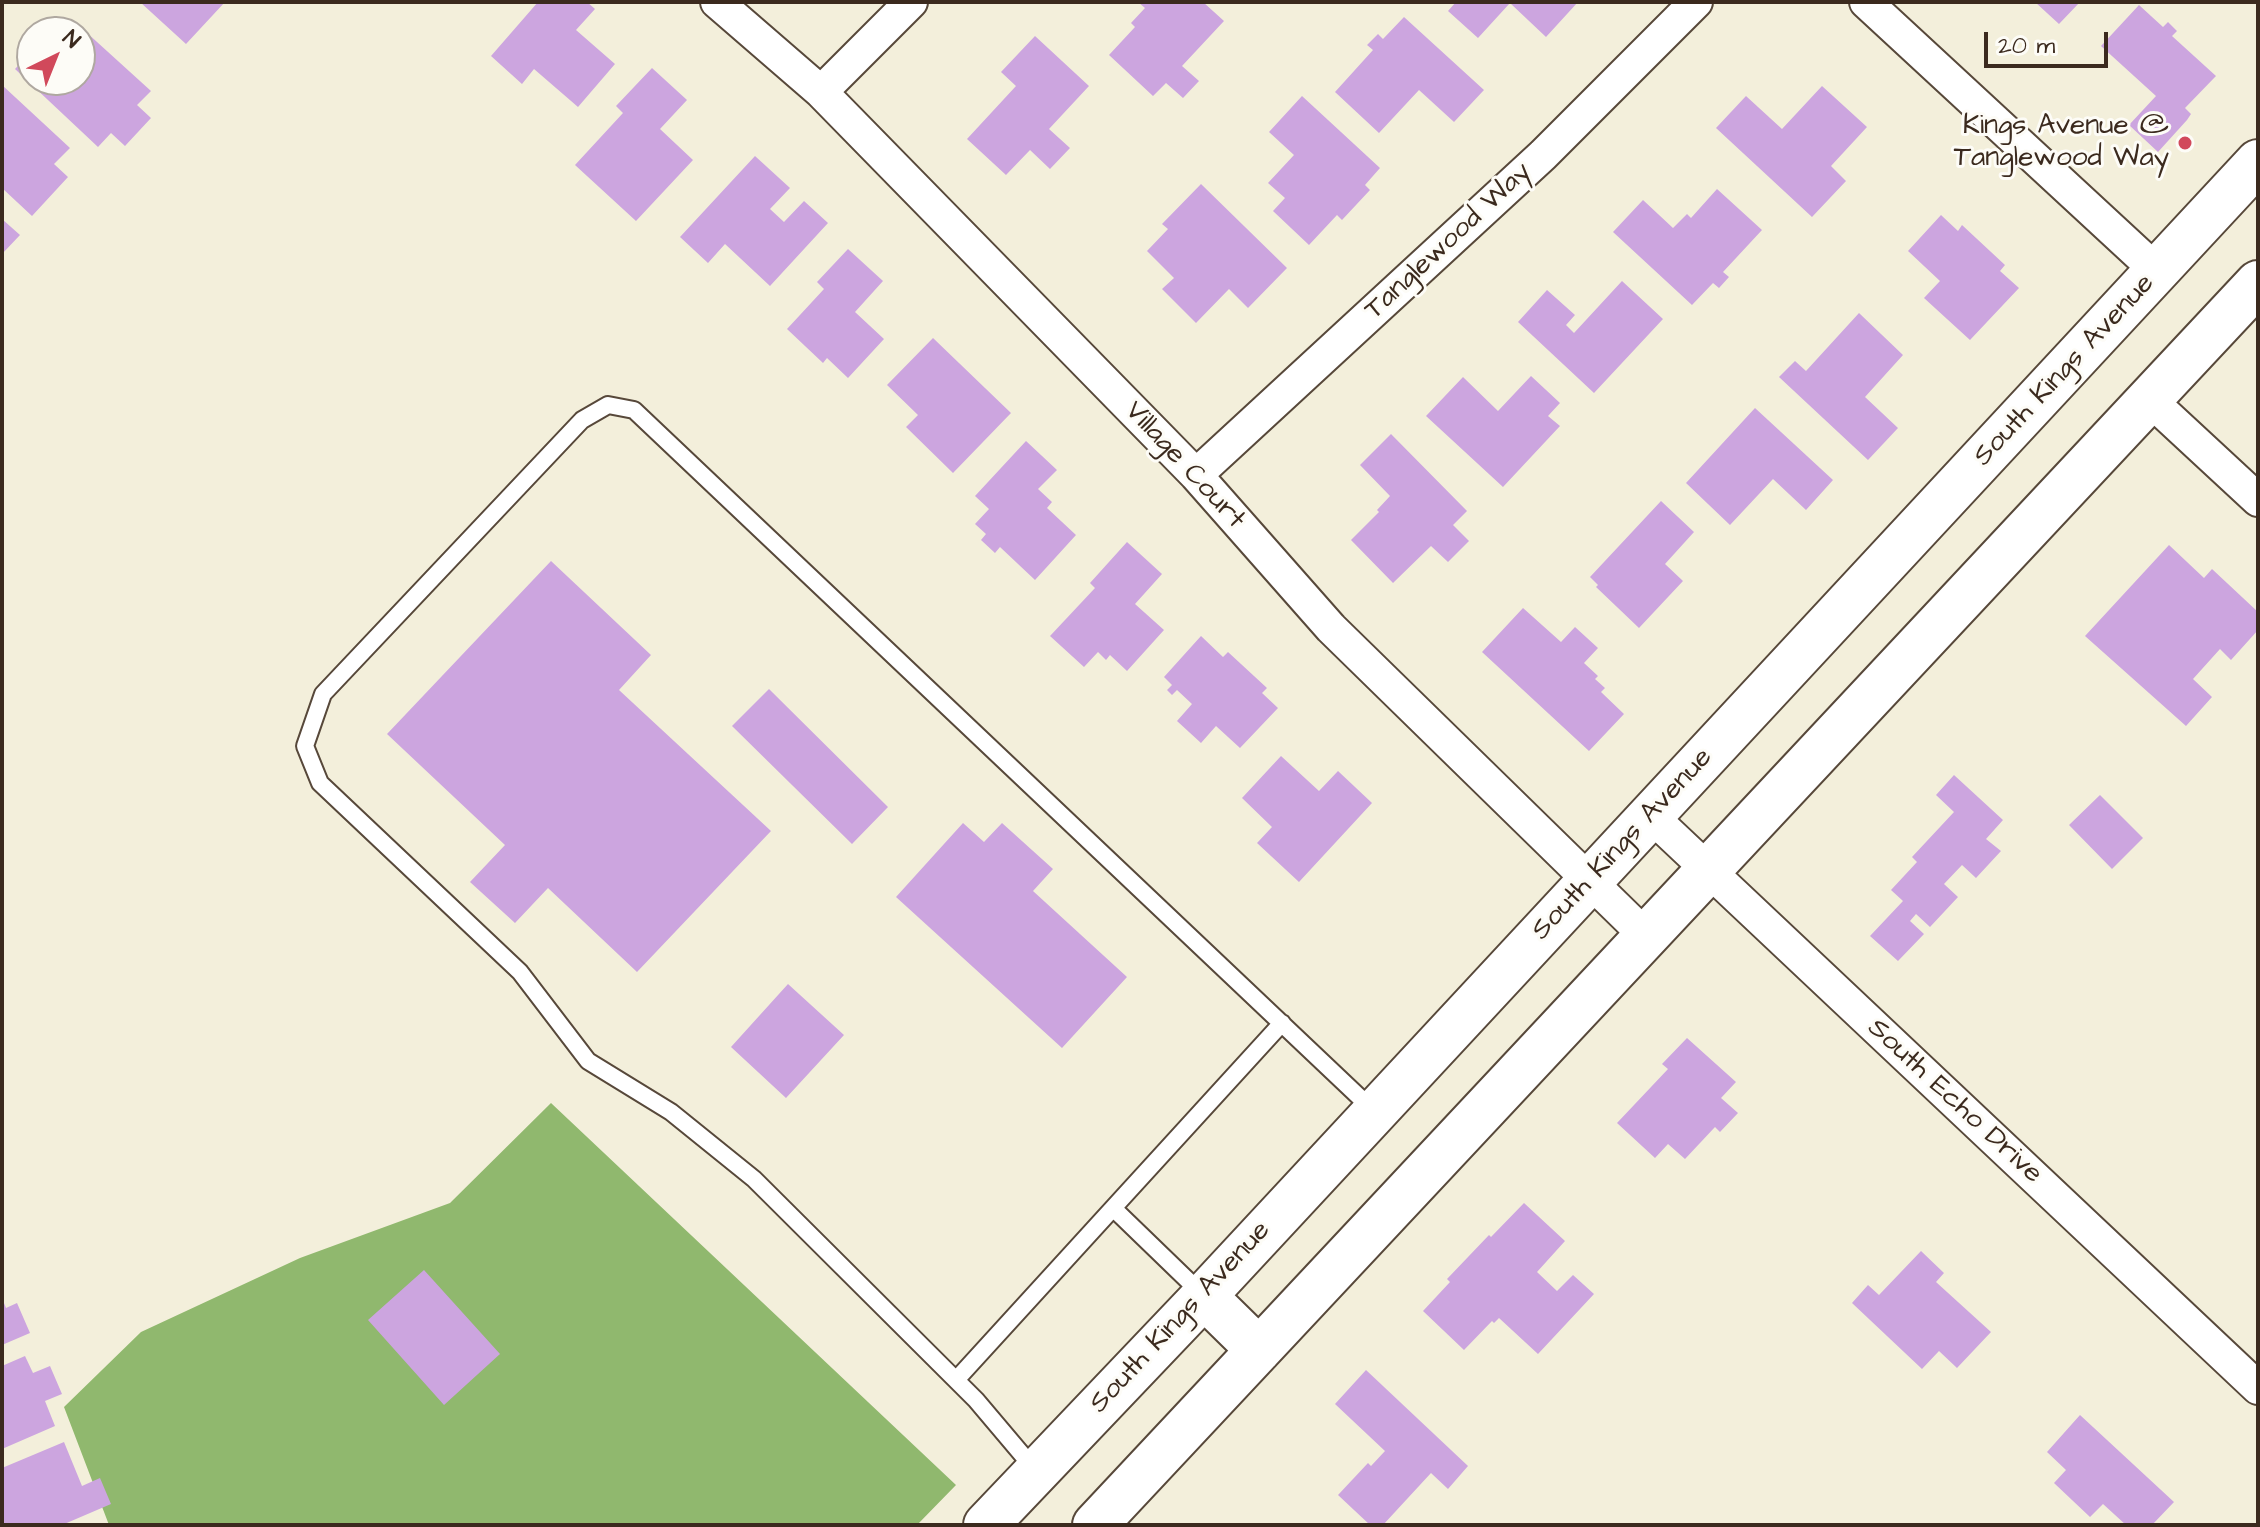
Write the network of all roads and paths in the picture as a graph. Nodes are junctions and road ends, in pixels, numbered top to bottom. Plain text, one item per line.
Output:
1 (717, 2) edge
2 (911, 2) edge
3 (1696, 2) edge
4 (1866, 2) edge
5 (821, 92) junction
6 (2258, 162) edge
7 (2158, 272) junction
8 (2258, 283) edge
9 (2149, 399) junction
10 (1196, 475) junction
11 (2258, 500) edge
12 (1651, 816) junction
13 (1707, 870) junction
14 (1589, 881) junction
15 (1646, 936) junction
16 (1282, 1023) junction
17 (1374, 1111) junction
18 (1113, 1208) junction
19 (1204, 1296) junction
20 (1259, 1350) junction
21 (956, 1380) junction
22 (2258, 1388) edge
23 (1036, 1471) junction
24 (986, 1525) edge
25 (1095, 1525) edge

1 - 5 street, Village Court
2 - 5 street
3 - 10 street, Tanglewood Way
4 - 7 street
5 - 10 street, Village Court
6 - 7 main road, South Kings Avenue
7 - 12 main road, South Kings Avenue
8 - 9 main road
9 - 11 street
9 - 13 main road
10 - 14 street, Village Court
12 - 13 street, South Echo Drive
12 - 14 main road, South Kings Avenue
13 - 15 main road
13 - 22 street, South Echo Drive
14 - 15 street, Village Court
14 - 17 main road, South Kings Avenue
15 - 20 main road
16 - 17 lane
16 - 18 lane
16 - 21 lane
17 - 19 main road, South Kings Avenue
18 - 19 lane
18 - 21 lane
19 - 20 main road
19 - 23 main road, South Kings Avenue
20 - 25 main road
21 - 23 lane
23 - 24 main road, South Kings Avenue

